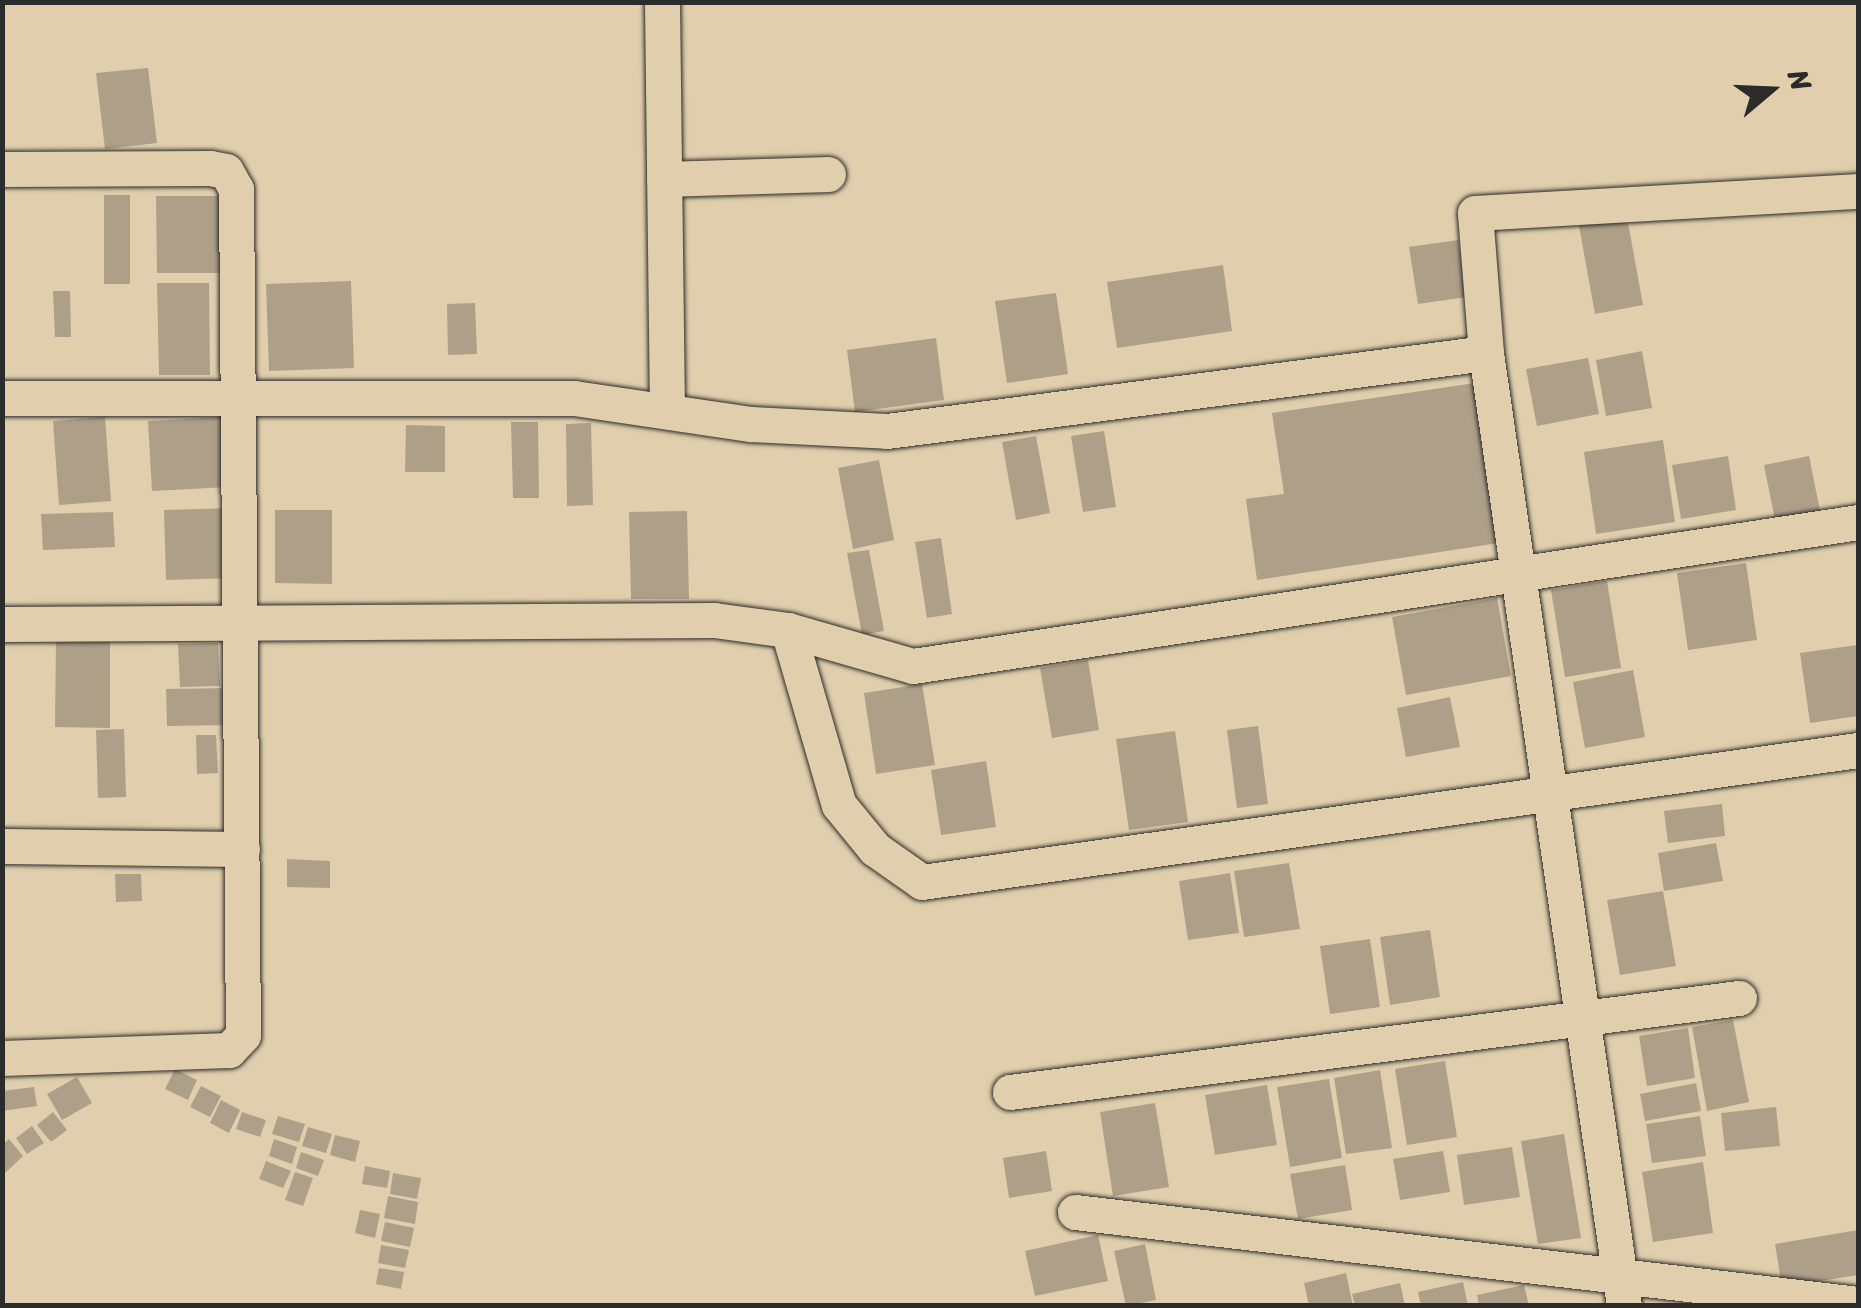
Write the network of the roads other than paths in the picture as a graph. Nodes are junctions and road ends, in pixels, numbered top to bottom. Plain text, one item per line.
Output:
1 (662, 2) edge
2 (2, 169) edge
3 (828, 174) dead end
4 (664, 179) junction
5 (1858, 191) edge
6 (1486, 352) junction
7 (2, 398) edge
8 (238, 398) junction
9 (667, 407) junction
10 (1858, 522) edge
11 (1520, 579) junction
12 (242, 622) junction
13 (2, 624) edge
14 (788, 630) junction
15 (1858, 750) edge
16 (1548, 790) junction
17 (2, 846) edge
18 (242, 850) junction
19 (1739, 998) dead end
20 (1580, 1012) junction
21 (2, 1058) edge
22 (1010, 1092) dead end
23 (1074, 1212) dead end
24 (1616, 1269) junction
25 (1858, 1304) edge
26 (1624, 1306) edge

1 - 4 street
2 - 8 street
3 - 4 street
4 - 9 street
5 - 6 street
6 - 9 street
6 - 11 street
7 - 8 street
8 - 9 street
8 - 12 street
10 - 11 street
11 - 14 street
11 - 16 street
12 - 13 street
12 - 14 street
12 - 18 street
14 - 16 street
15 - 16 street
16 - 20 street
17 - 18 street
18 - 21 street
19 - 20 street
20 - 22 street
20 - 24 street
23 - 24 street
24 - 25 street
24 - 26 street

